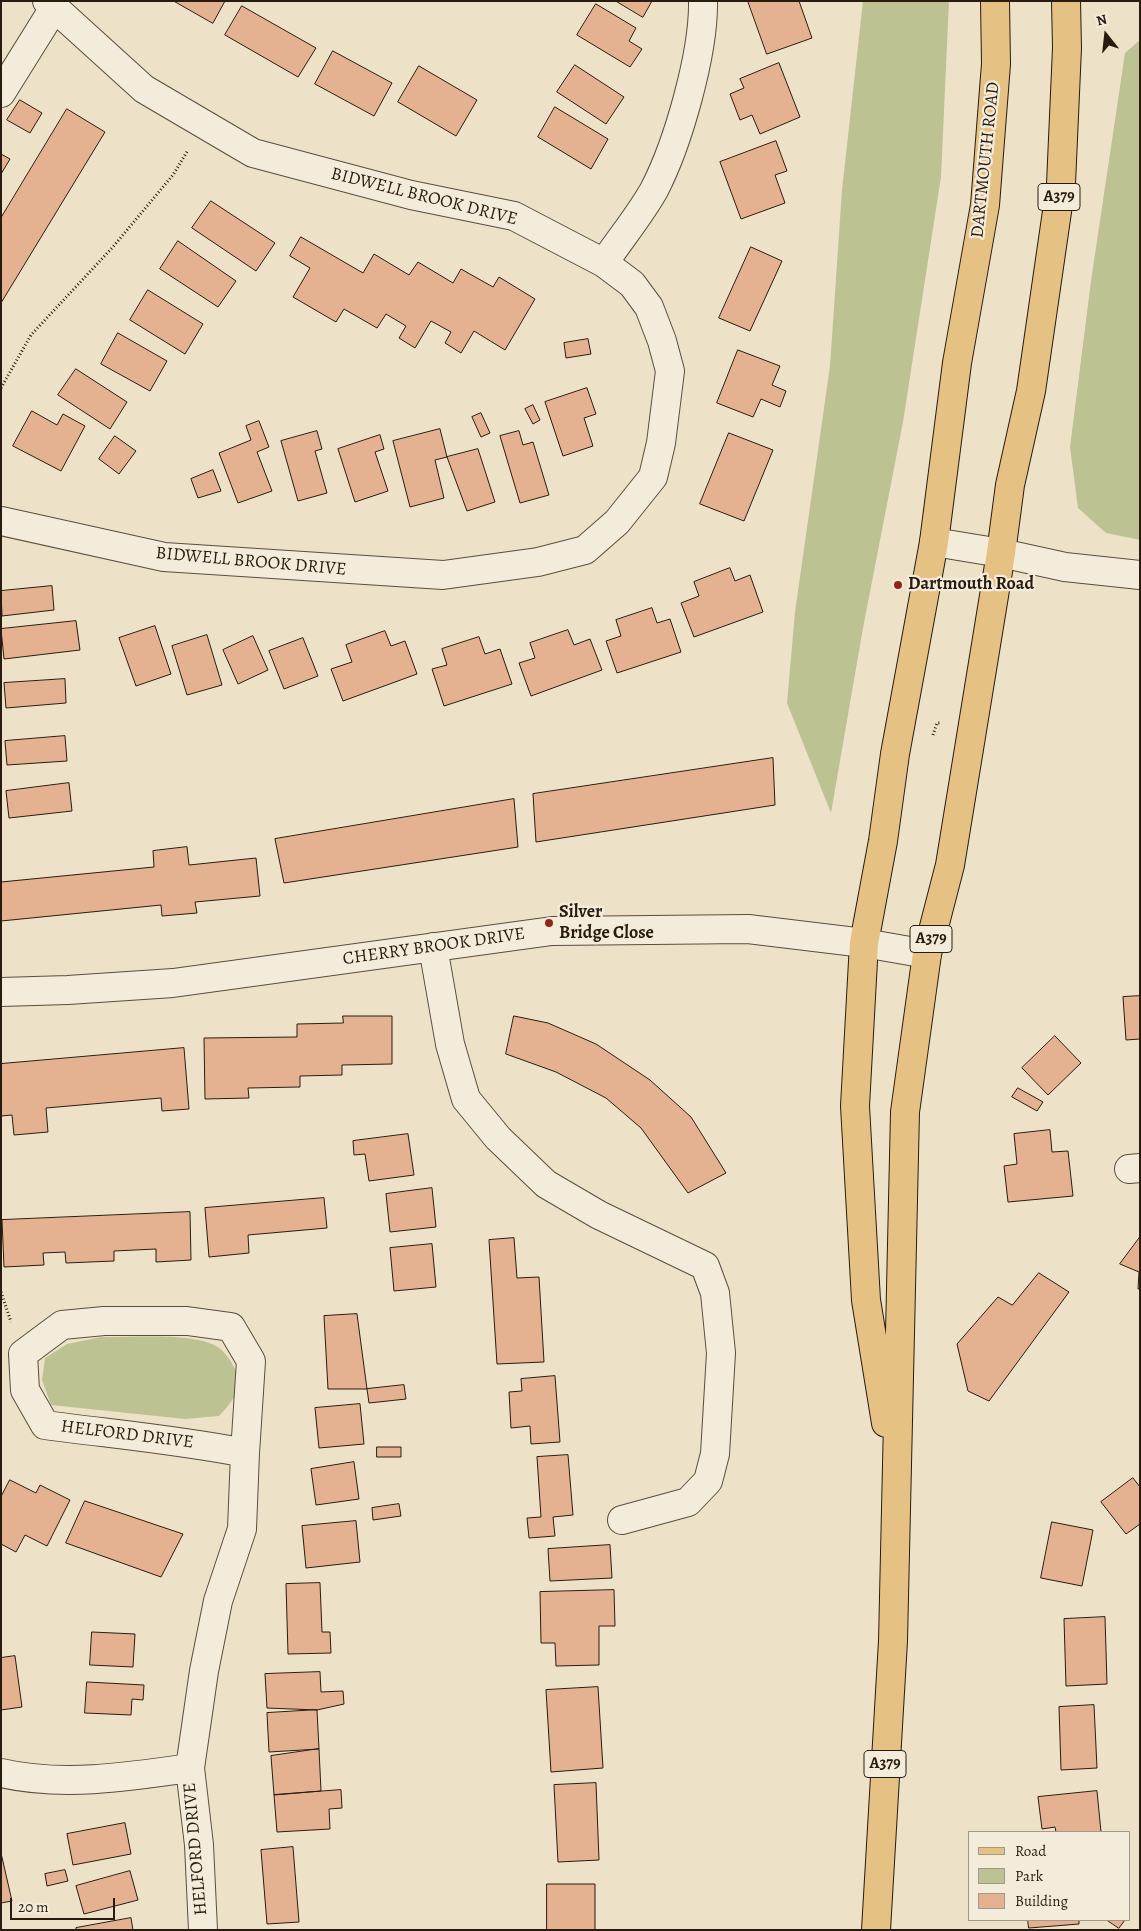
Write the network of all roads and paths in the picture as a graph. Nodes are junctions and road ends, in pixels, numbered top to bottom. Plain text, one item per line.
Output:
1 (703, 1) edge
2 (996, 1) edge
3 (1066, 1) edge
4 (50, 4) edge
5 (1, 93) edge
6 (203, 124) junction
7 (604, 263) junction
8 (1, 388) edge
9 (1, 521) edge
10 (934, 542) junction
11 (1001, 553) junction
12 (1140, 575) edge
13 (864, 943) junction
14 (433, 947) junction
15 (927, 954) junction
16 (1, 992) edge
17 (245, 1453) junction
18 (897, 1494) junction
19 (622, 1520) dead end
20 (190, 1768) junction
21 (1, 1773) edge
22 (203, 1930) edge
23 (876, 1930) edge

1 - 7 street
2 - 10 main road, DARTMOUTH ROAD / A379
3 - 11 main road, A379
4 - 5 street
4 - 6 street, BIDWELL BROOK DRIVE
6 - 7 street, BIDWELL BROOK DRIVE
6 - 8 path
7 - 9 street, BIDWELL BROOK DRIVE
10 - 11 street
10 - 13 main road, DARTMOUTH ROAD / A379
11 - 12 street
11 - 15 main road, A379
13 - 14 street, CHERRY BROOK DRIVE
13 - 15 street, CHERRY BROOK DRIVE
13 - 18 main road, A379
14 - 16 street, CHERRY BROOK DRIVE
14 - 19 street
15 - 18 main road, A379
17 - 17 street, HELFORD DRIVE
17 - 20 street, HELFORD DRIVE
18 - 23 main road, A379
20 - 21 street, HELFORD DRIVE
20 - 22 street, HELFORD DRIVE

